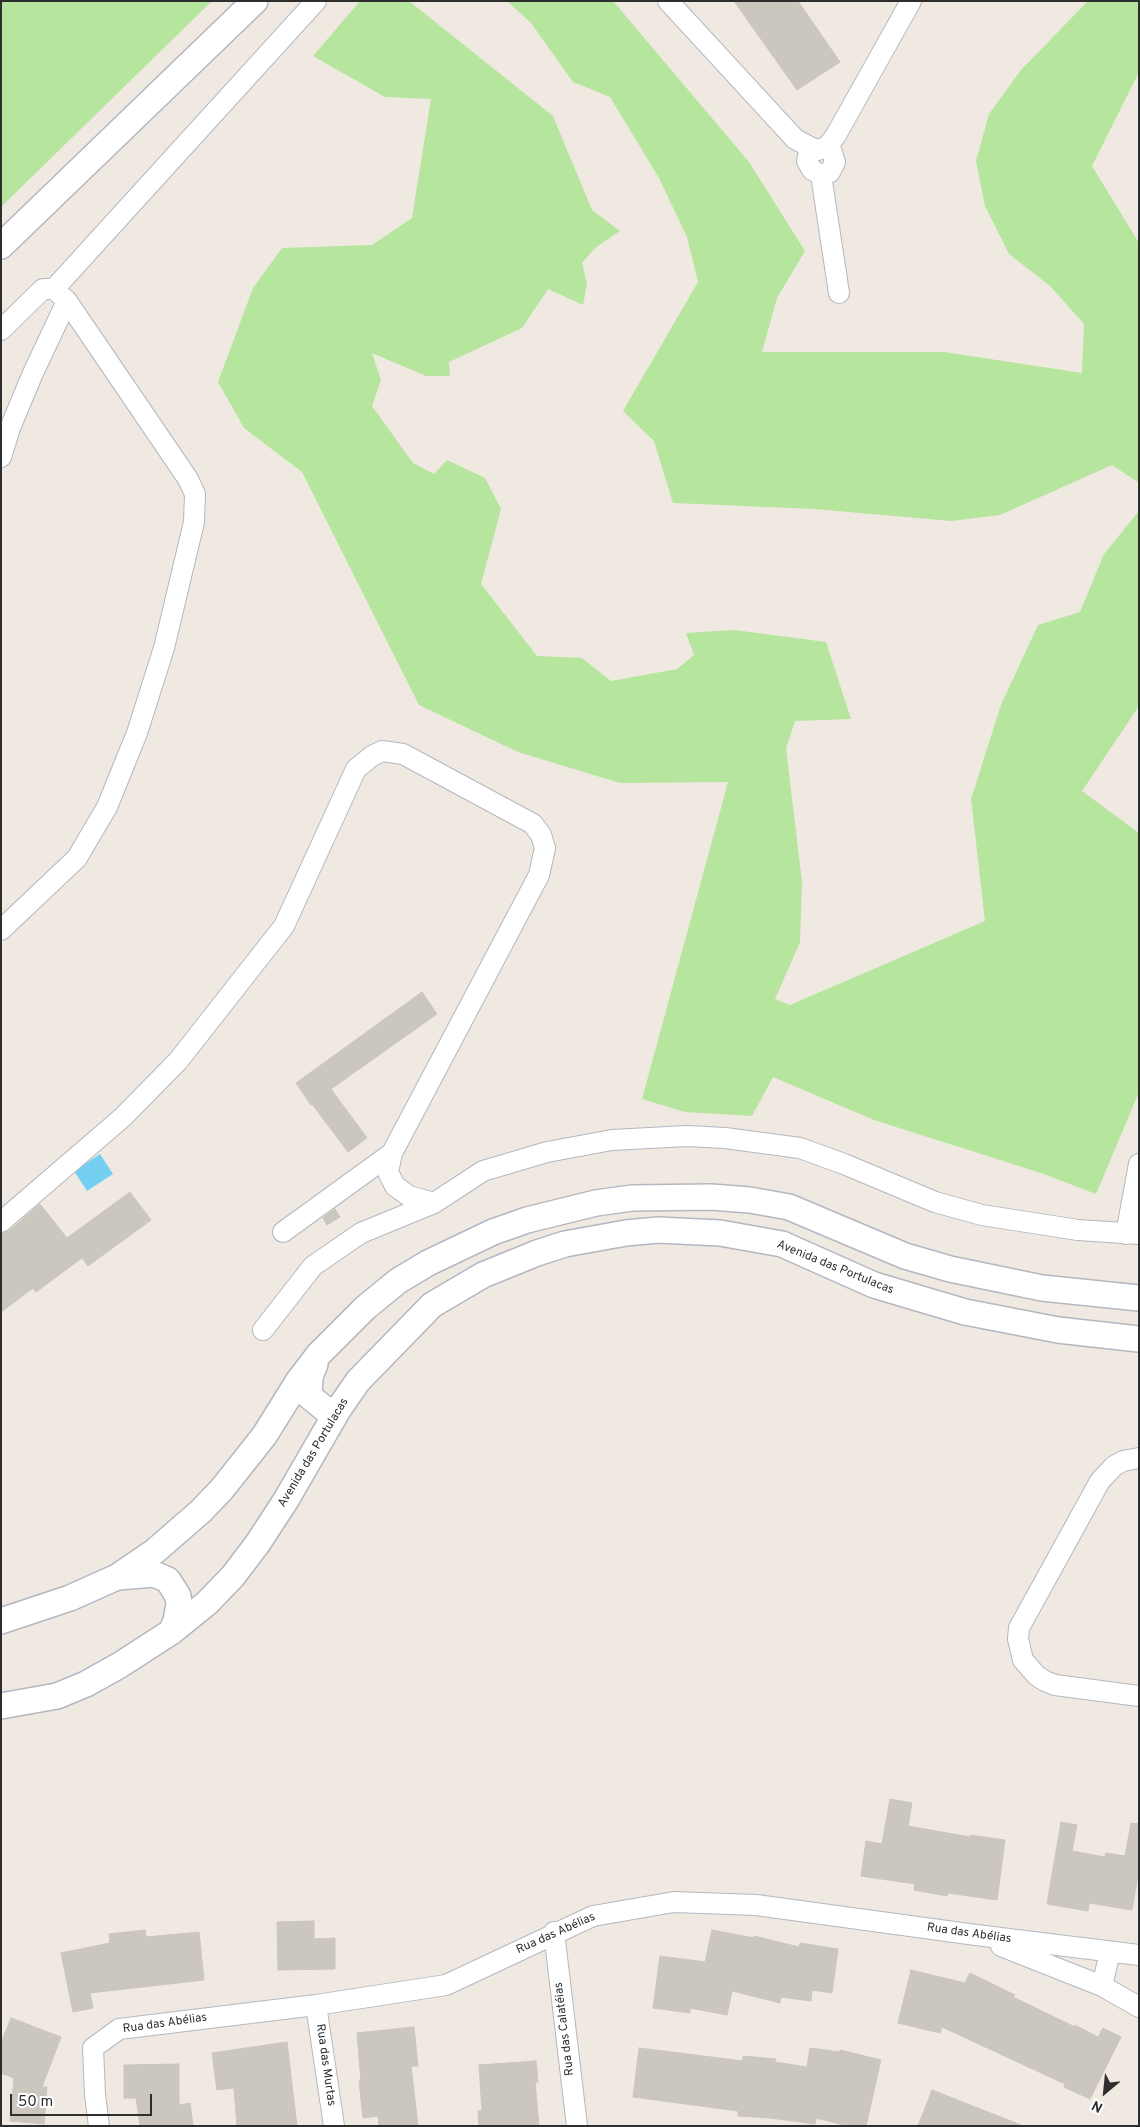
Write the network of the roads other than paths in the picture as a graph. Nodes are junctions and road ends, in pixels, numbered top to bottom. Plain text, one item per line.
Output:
1 (255, 1) edge
2 (316, 1) edge
3 (668, 1) edge
4 (911, 1) edge
5 (819, 146) junction
6 (1, 246) edge
7 (839, 293) dead end
8 (61, 295) junction
9 (1, 330) edge
10 (6, 422) edge
11 (1, 458) edge
12 (1, 930) edge
13 (392, 1153) junction
14 (1139, 1164) edge
15 (434, 1202) junction
16 (1, 1222) edge
17 (282, 1232) dead end
18 (1132, 1234) edge
19 (1139, 1298) edge
20 (263, 1330) dead end
21 (1139, 1339) edge
22 (319, 1354) junction
23 (338, 1410) junction
24 (1139, 1458) edge
25 (117, 1577) junction
26 (1, 1621) edge
27 (171, 1632) junction
28 (1139, 1696) edge
29 (1, 1706) edge
30 (554, 1932) junction
31 (976, 1935) junction
32 (1110, 1952) junction
33 (1139, 1955) edge
34 (1102, 1986) junction
35 (316, 2005) junction
36 (1139, 2007) edge
37 (99, 2126) edge
38 (334, 2126) edge
39 (577, 2126) edge

1 - 6 street
2 - 8 street
3 - 5 street
4 - 5 street
5 - 7 street
8 - 9 street
8 - 10 street
8 - 12 street
10 - 11 street
13 - 15 street
13 - 16 street
13 - 17 street
14 - 18 street
15 - 18 street
15 - 20 street
19 - 22 street
21 - 23 street, Avenida das Portulacas
22 - 23 street
22 - 25 street
23 - 27 street, Avenida das Portulacas
24 - 28 street
25 - 26 street
25 - 27 street
27 - 29 street, Avenida das Portulacas
30 - 31 street, Rua das Abélias
30 - 35 street, Rua das Abélias
30 - 39 street, Rua das Calatéias
31 - 32 street, Rua das Abélias
31 - 34 street
32 - 33 street, Rua das Abélias
32 - 34 street
34 - 36 street
35 - 37 street, Rua das Abélias
35 - 38 street, Rua das Murtas

